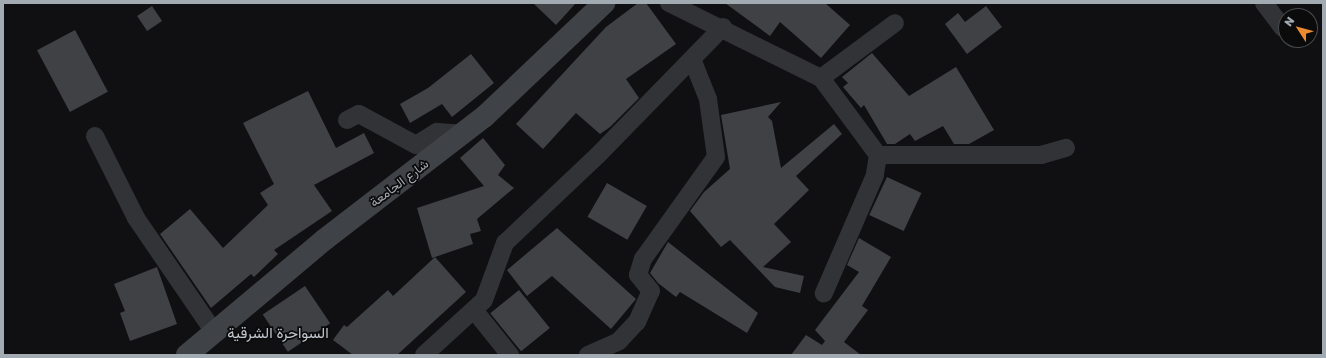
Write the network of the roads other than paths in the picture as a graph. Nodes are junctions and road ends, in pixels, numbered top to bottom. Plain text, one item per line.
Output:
1 (604, 3) edge
2 (669, 3) edge
3 (1264, 3) edge
4 (1278, 21) edge
5 (895, 22) dead end
6 (723, 27) junction
7 (692, 58) junction
8 (821, 78) junction
9 (347, 120) dead end
10 (463, 134) junction
11 (95, 136) dead end
12 (1066, 148) dead end
13 (878, 155) junction
14 (824, 293) dead end
15 (474, 310) junction
16 (214, 332) junction
17 (187, 355) edge
18 (424, 355) edge
19 (510, 355) edge
20 (588, 355) edge

1 - 10 main road, شارع الجامعة
2 - 6 street
3 - 4 street
5 - 8 street
6 - 7 street
6 - 8 street
7 - 15 street
7 - 20 street
8 - 13 street
9 - 10 street
10 - 16 main road, شارع الجامعة
11 - 16 street
12 - 13 street
13 - 14 street
15 - 18 street
15 - 19 street
16 - 17 main road, شارع الجامعة

